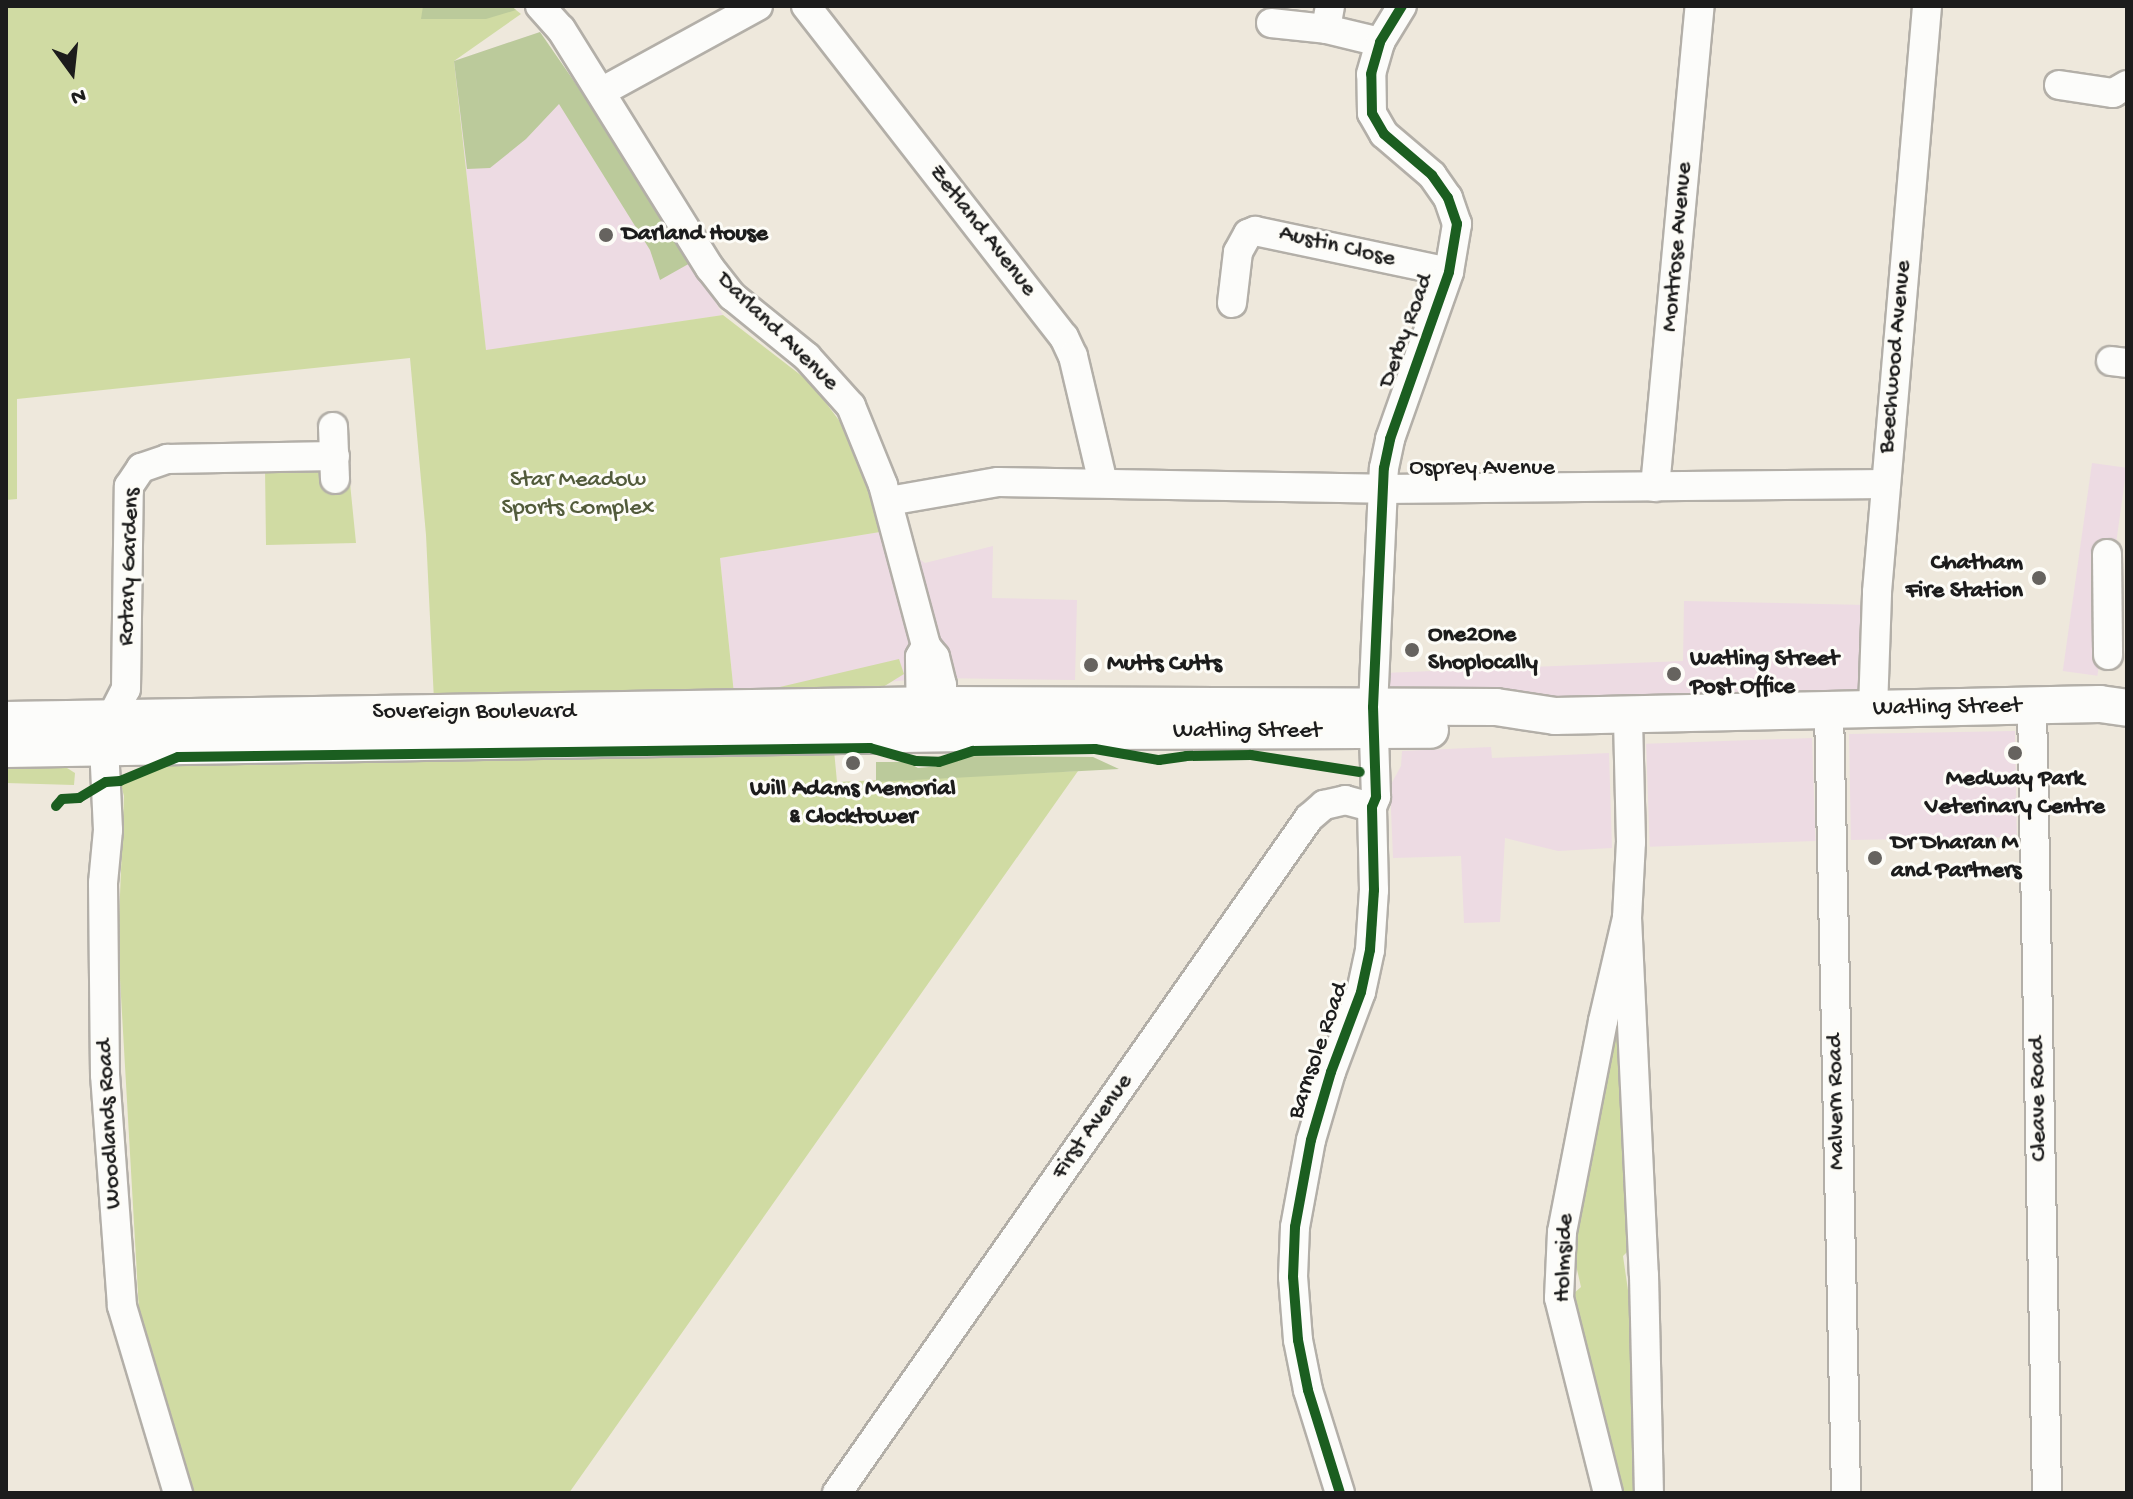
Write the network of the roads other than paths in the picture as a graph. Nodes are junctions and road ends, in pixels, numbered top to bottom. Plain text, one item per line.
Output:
1 (540, 6) edge
2 (758, 6) edge
3 (806, 6) edge
4 (1402, 6) edge
5 (1700, 6) edge
6 (1927, 6) edge
7 (1328, 18) edge
8 (1271, 23) dead end
9 (1380, 42) junction
10 (2059, 85) dead end
11 (2127, 85) edge
12 (601, 92) junction
13 (1449, 272) junction
14 (1232, 303) dead end
15 (333, 427) dead end
16 (1103, 483) junction
17 (1886, 484) junction
18 (1655, 487) junction
19 (1383, 489) junction
20 (889, 501) junction
21 (2107, 554) dead end
22 (2117, 600) edge
23 (2108, 655) dead end
24 (2118, 702) edge
25 (2032, 706) junction
26 (1873, 709) junction
27 (1829, 711) junction
28 (1628, 715) junction
29 (6, 720) edge
30 (930, 720) junction
31 (1373, 720) junction
32 (108, 731) junction
33 (1336, 732) junction
34 (6, 749) edge
35 (1372, 807) junction
36 (1627, 918) junction
37 (1603, 1021) junction
38 (1632, 1022) junction
39 (178, 1493) edge
40 (837, 1493) edge
41 (1340, 1493) edge
42 (1608, 1493) edge
43 (1649, 1493) edge
44 (1846, 1493) edge
45 (2047, 1493) edge

1 - 12 street, Darland Avenue
2 - 12 street
3 - 16 street, Zetland Avenue
4 - 9 street, Derby Road
5 - 18 street, Montrose Avenue
6 - 17 street, Beechwood Avenue
7 - 8 street
7 - 9 street
9 - 13 street, Derby Road
10 - 11 street
12 - 20 street, Darland Avenue
13 - 14 street, Austin Close
13 - 19 street, Derby Road
15 - 32 street, Rotary Gardens
16 - 19 street, Osprey Avenue
16 - 20 street, Osprey Avenue
17 - 18 street, Osprey Avenue
17 - 26 street, Beechwood Avenue
18 - 19 street, Osprey Avenue
19 - 31 street, Derby Road
20 - 30 street, Darland Avenue
21 - 22 street
22 - 23 street
24 - 25 main road, Watling Street
25 - 26 main road, Watling Street
25 - 45 street, Cleave Road
26 - 27 main road, Watling Street
27 - 28 main road, Watling Street
27 - 44 street, Malvern Road
28 - 31 main road, Watling Street
28 - 36 street, Holmside
29 - 32 main road, Sovereign Boulevard
30 - 31 main road, Watling Street
30 - 32 main road, Sovereign Boulevard
30 - 33 main road, Watling Street
31 - 33 main road, Watling Street
31 - 35 street, Barnsole Road
32 - 34 main road, Sovereign Boulevard
32 - 39 street, Woodlands Road
33 - 35 street, Barnsole Road
35 - 40 street, First Avenue
35 - 41 street, Barnsole Road
36 - 37 street, Holmside
36 - 38 street, Holmside
37 - 38 street
37 - 42 street, Holmside
38 - 43 street, Holmside

